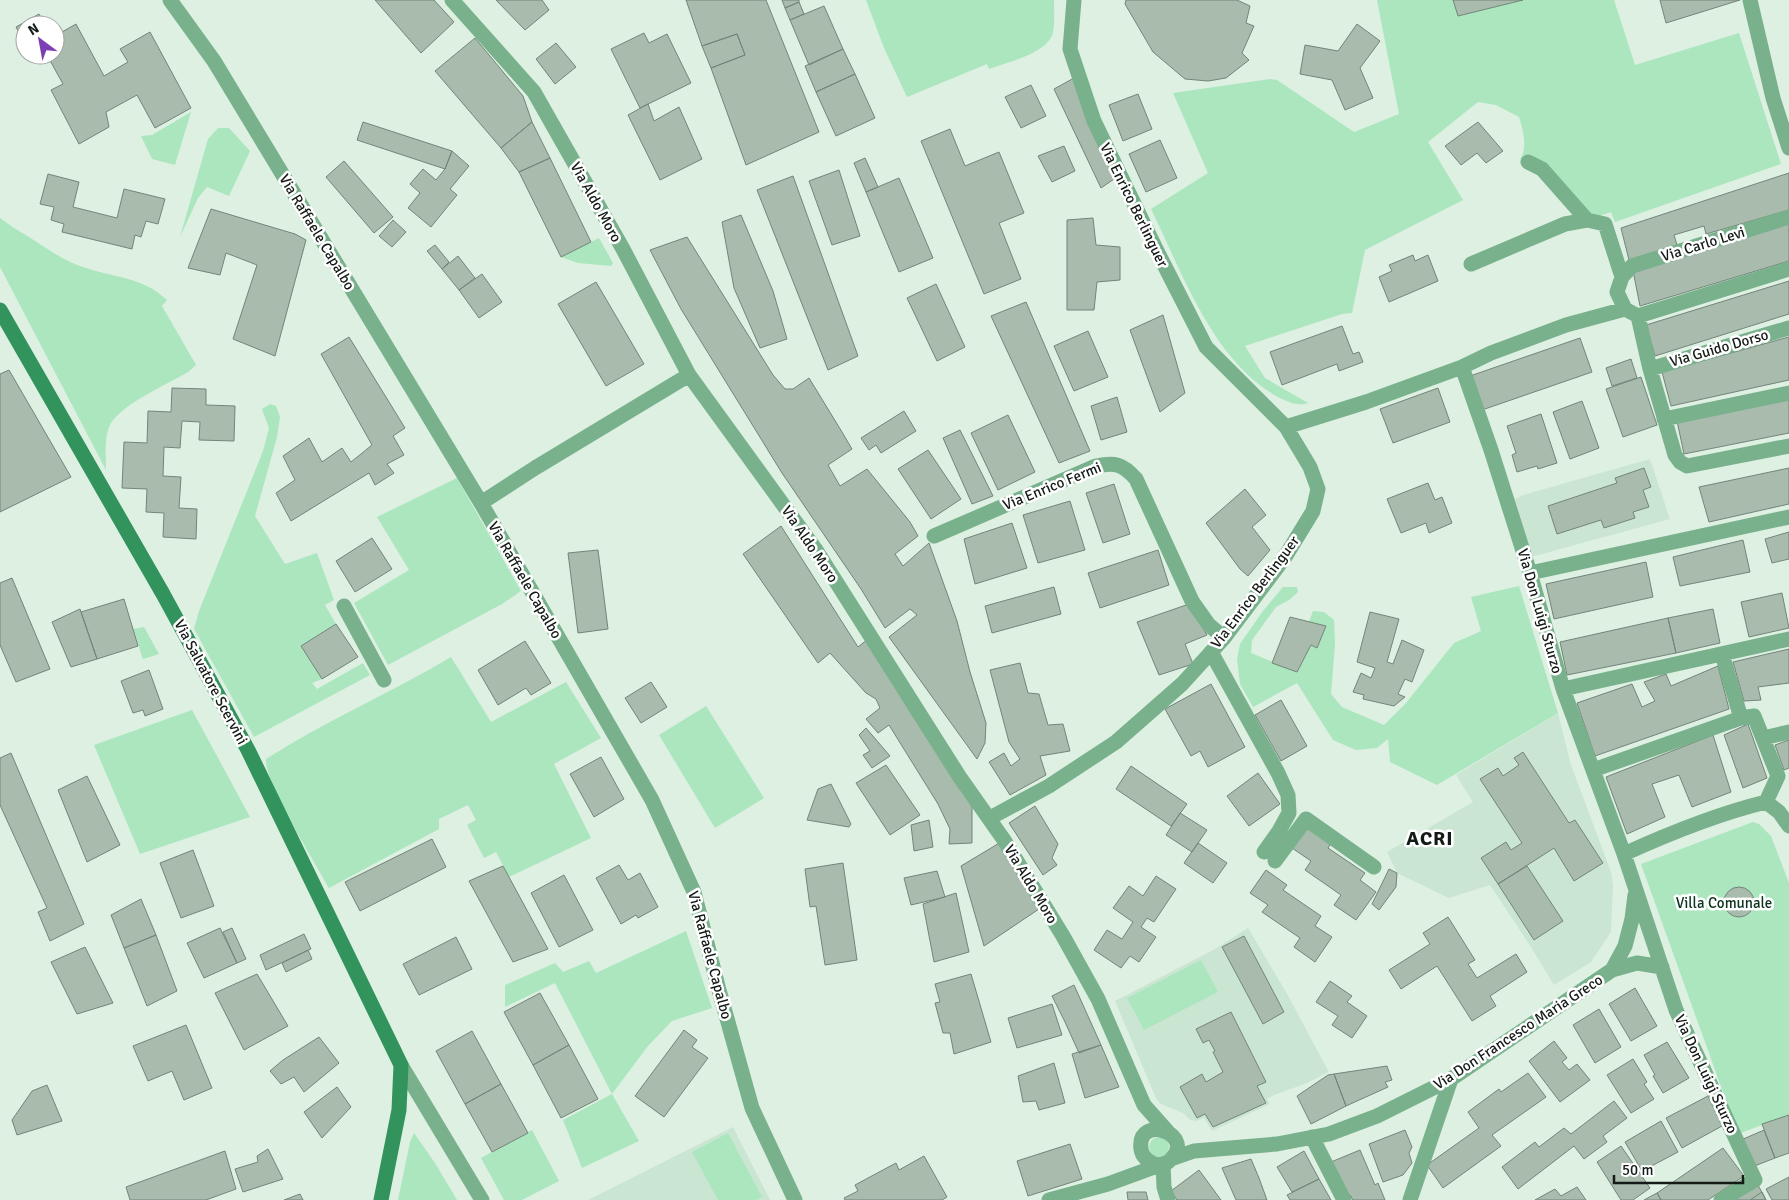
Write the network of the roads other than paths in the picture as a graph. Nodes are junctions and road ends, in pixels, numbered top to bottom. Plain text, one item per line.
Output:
1 (170, 0) edge
2 (452, 0) edge
3 (1074, 0) edge
4 (1750, 0) edge
5 (1782, 108) edge
6 (1789, 148) edge
7 (1528, 162) dead end
8 (1789, 218) edge
9 (1587, 220) junction
10 (1470, 264) dead end
11 (1789, 269) edge
12 (1622, 277) junction
13 (0, 310) edge
14 (1632, 313) junction
15 (1789, 328) edge
16 (1462, 367) junction
17 (1650, 369) junction
18 (689, 375) junction
19 (1789, 393) edge
20 (1664, 418) junction
21 (1286, 428) junction
22 (1789, 446) edge
23 (481, 503) junction
24 (1789, 517) edge
25 (934, 536) dead end
26 (1530, 573) junction
27 (344, 606) dead end
28 (1224, 638) junction
29 (1789, 639) edge
30 (1210, 652) junction
31 (1722, 654) junction
32 (384, 680) dead end
33 (1563, 689) junction
34 (1741, 718) junction
35 (1789, 732) edge
36 (1763, 738) junction
37 (1593, 770) junction
38 (1766, 802) junction
39 (990, 818) junction
40 (1789, 826) edge
41 (1624, 854) junction
42 (1374, 867) dead end
43 (1635, 891) junction
44 (1662, 967) junction
45 (1612, 970) junction
46 (401, 1065) junction
47 (1451, 1079) junction
48 (1144, 1105) junction
49 (1312, 1137) junction
50 (1172, 1138) junction
51 (1141, 1144) junction
52 (1194, 1151) junction
53 (1164, 1163) junction
54 (1108, 1184) junction
55 (381, 1200) edge
56 (482, 1200) edge
57 (795, 1200) edge
58 (1049, 1200) edge
59 (1168, 1200) edge
60 (1344, 1200) edge
61 (1410, 1200) edge
62 (1721, 1200) edge

1 - 23 street, Via Raffaele Capalbo
2 - 18 street, Via Aldo Moro
3 - 21 street, Via Enrico Berlinguer
4 - 5 street
5 - 6 street
7 - 9 street
8 - 12 street, Via Carlo Levi
9 - 10 street
9 - 12 street
11 - 14 street
12 - 14 street
13 - 46 main road, Via Salvatore Scervini
14 - 16 street
14 - 17 street
15 - 17 street, Via Guido Dorso
16 - 21 street
16 - 26 street, Via Don Luigi Sturzo
17 - 20 street
18 - 23 street
18 - 39 street, Via Aldo Moro
19 - 20 street
20 - 22 street
21 - 28 street, Via Enrico Berlinguer
23 - 57 street, Via Raffaele Capalbo
24 - 26 street
25 - 28 street, Via Enrico Fermi
26 - 33 street, Via Don Luigi Sturzo
27 - 32 street
28 - 30 street, Via Enrico Berlinguer
29 - 31 street
30 - 39 street, Via Enrico Berlinguer
30 - 42 street
31 - 33 street
31 - 34 street
33 - 37 street, Via Don Luigi Sturzo
34 - 36 street
34 - 37 street
35 - 36 street
36 - 38 street
37 - 41 street, Via Don Luigi Sturzo
38 - 40 street
38 - 41 street
39 - 48 street, Via Aldo Moro
41 - 43 street, Via Don Luigi Sturzo
43 - 44 street, Via Don Luigi Sturzo
43 - 45 street
44 - 45 street
44 - 62 street, Via Don Luigi Sturzo
45 - 47 street, Via Don Francesco Maria Greco
46 - 55 main road
46 - 56 street
47 - 49 street, Via Don Francesco Maria Greco
47 - 61 street
48 - 50 street, Via Aldo Moro
48 - 51 street, Via Aldo Moro
49 - 52 street, Via Don Francesco Maria Greco
49 - 60 street
50 - 51 street
50 - 52 street, Via Don Francesco Maria Greco
50 - 53 street
51 - 53 street
51 - 54 street
52 - 53 street, Via Don Francesco Maria Greco
53 - 54 street, Via Don Francesco Maria Greco
53 - 59 street
54 - 58 street, Via Don Francesco Maria Greco

